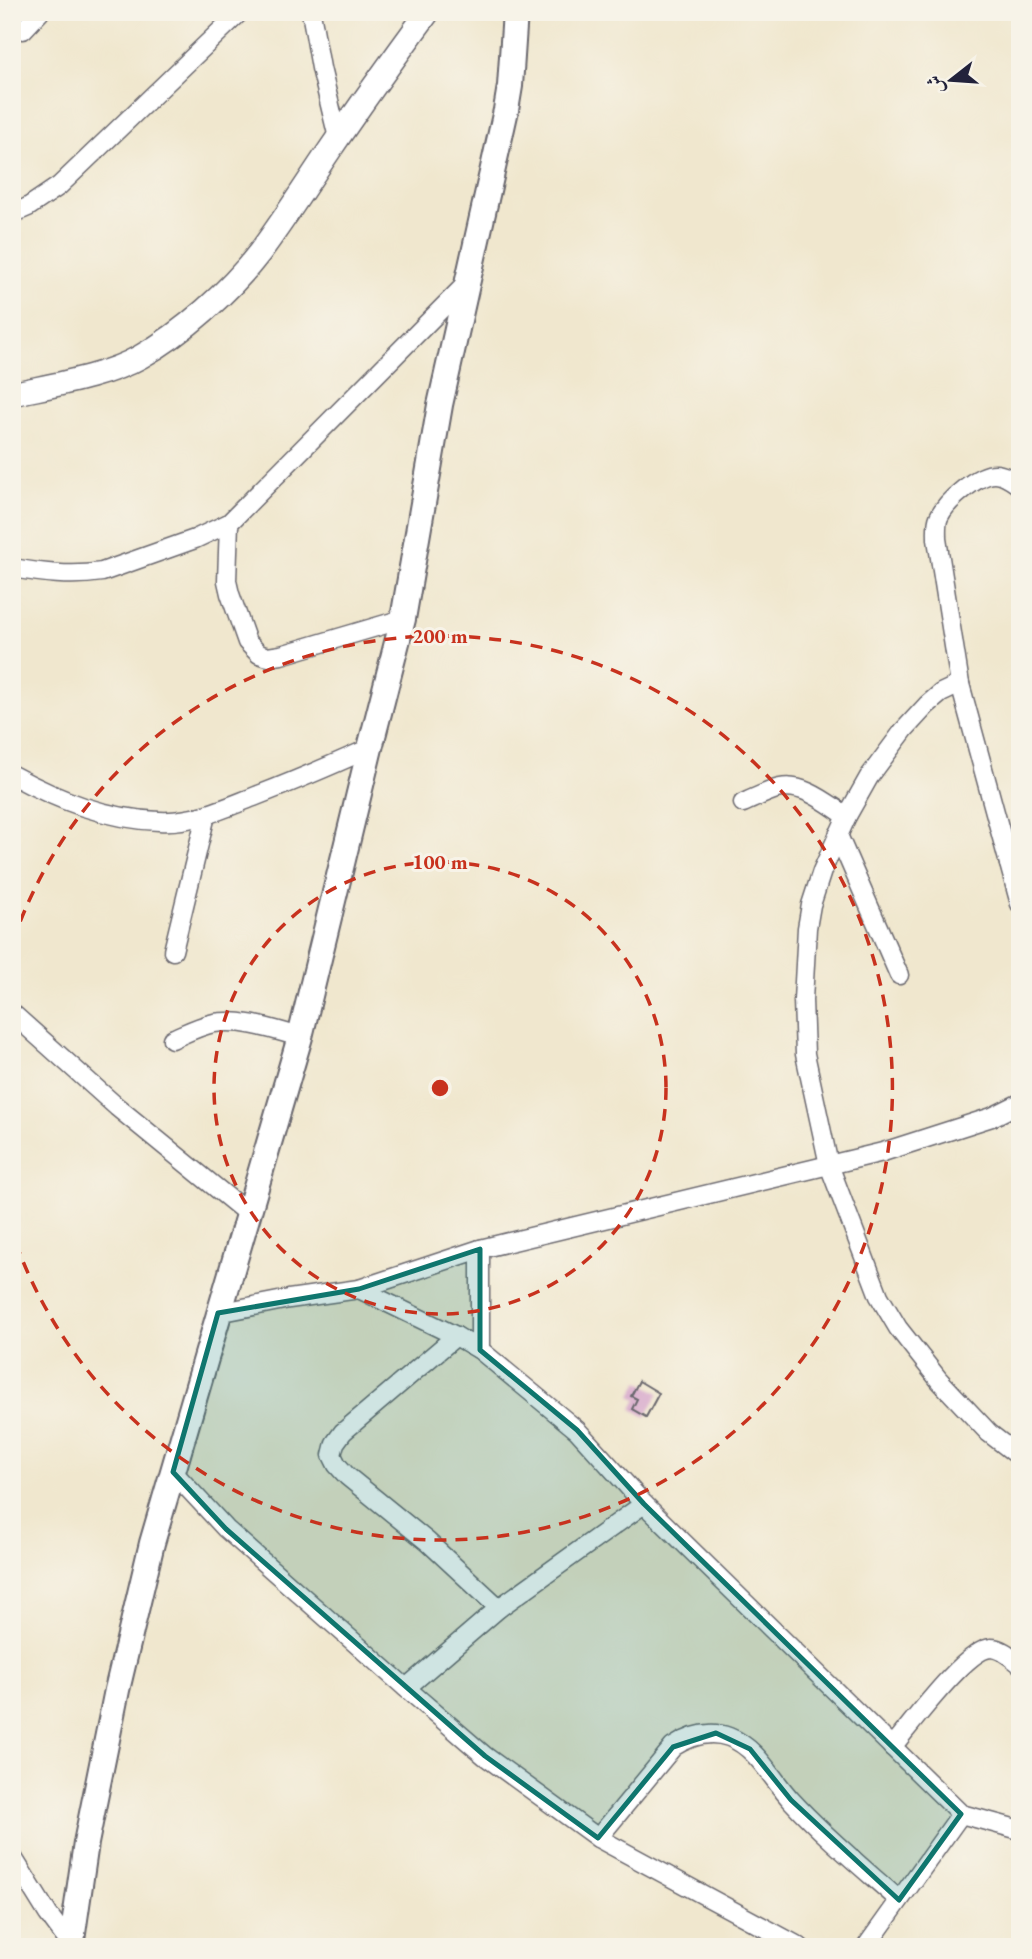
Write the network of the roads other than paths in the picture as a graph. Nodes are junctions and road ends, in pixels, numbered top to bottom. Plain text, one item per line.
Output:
1 (40, 12) edge
2 (240, 12) edge
3 (311, 12) edge
4 (428, 12) edge
5 (515, 12) edge
6 (23, 30) dead end
7 (338, 138) junction
8 (12, 214) edge
9 (469, 281) junction
10 (12, 394) edge
11 (1020, 486) edge
12 (229, 523) junction
13 (12, 568) edge
14 (403, 619) junction
15 (960, 684) junction
16 (370, 748) junction
17 (12, 775) edge
18 (743, 803) dead end
19 (206, 816) junction
20 (847, 816) junction
21 (838, 835) junction
22 (1020, 845) edge
23 (1009, 864) junction
24 (1020, 904) edge
25 (173, 951) dead end
26 (899, 975) dead end
27 (12, 1013) edge
28 (300, 1037) junction
29 (173, 1039) dead end
30 (1020, 1103) edge
31 (829, 1165) junction
32 (247, 1213) junction
33 (480, 1249) junction
34 (359, 1289) junction
35 (218, 1313) junction
36 (456, 1336) junction
37 (480, 1350) junction
38 (1020, 1457) edge
39 (173, 1472) junction
40 (644, 1504) junction
41 (499, 1608) junction
42 (1020, 1664) edge
43 (405, 1688) junction
44 (892, 1747) junction
45 (961, 1814) junction
46 (1020, 1830) edge
47 (598, 1838) junction
48 (12, 1856) edge
49 (899, 1900) junction
50 (71, 1946) edge
51 (800, 1947) edge
52 (866, 1947) edge

1 - 6 street
2 - 8 street
3 - 7 street
4 - 7 street
5 - 9 main road
7 - 10 street
9 - 12 street
9 - 14 main road
11 - 15 street
12 - 13 street
12 - 14 street
14 - 16 main road
15 - 20 street
15 - 23 street
16 - 19 street
16 - 28 main road
17 - 19 street
18 - 20 street
19 - 25 street
20 - 21 street
21 - 26 street
21 - 31 street
22 - 23 street
23 - 24 street
27 - 32 street
28 - 29 street
28 - 32 main road
30 - 31 street
31 - 33 street
31 - 38 street
32 - 35 main road
33 - 34 street
33 - 37 street
34 - 35 street
34 - 36 street
35 - 39 main road
36 - 37 street
36 - 41 street
37 - 40 street
39 - 43 street
39 - 50 main road
40 - 41 street
40 - 44 street
41 - 43 street
42 - 44 street
43 - 47 street
44 - 45 street
45 - 46 street
45 - 49 street
47 - 49 street
47 - 51 street
48 - 50 street
49 - 52 street

